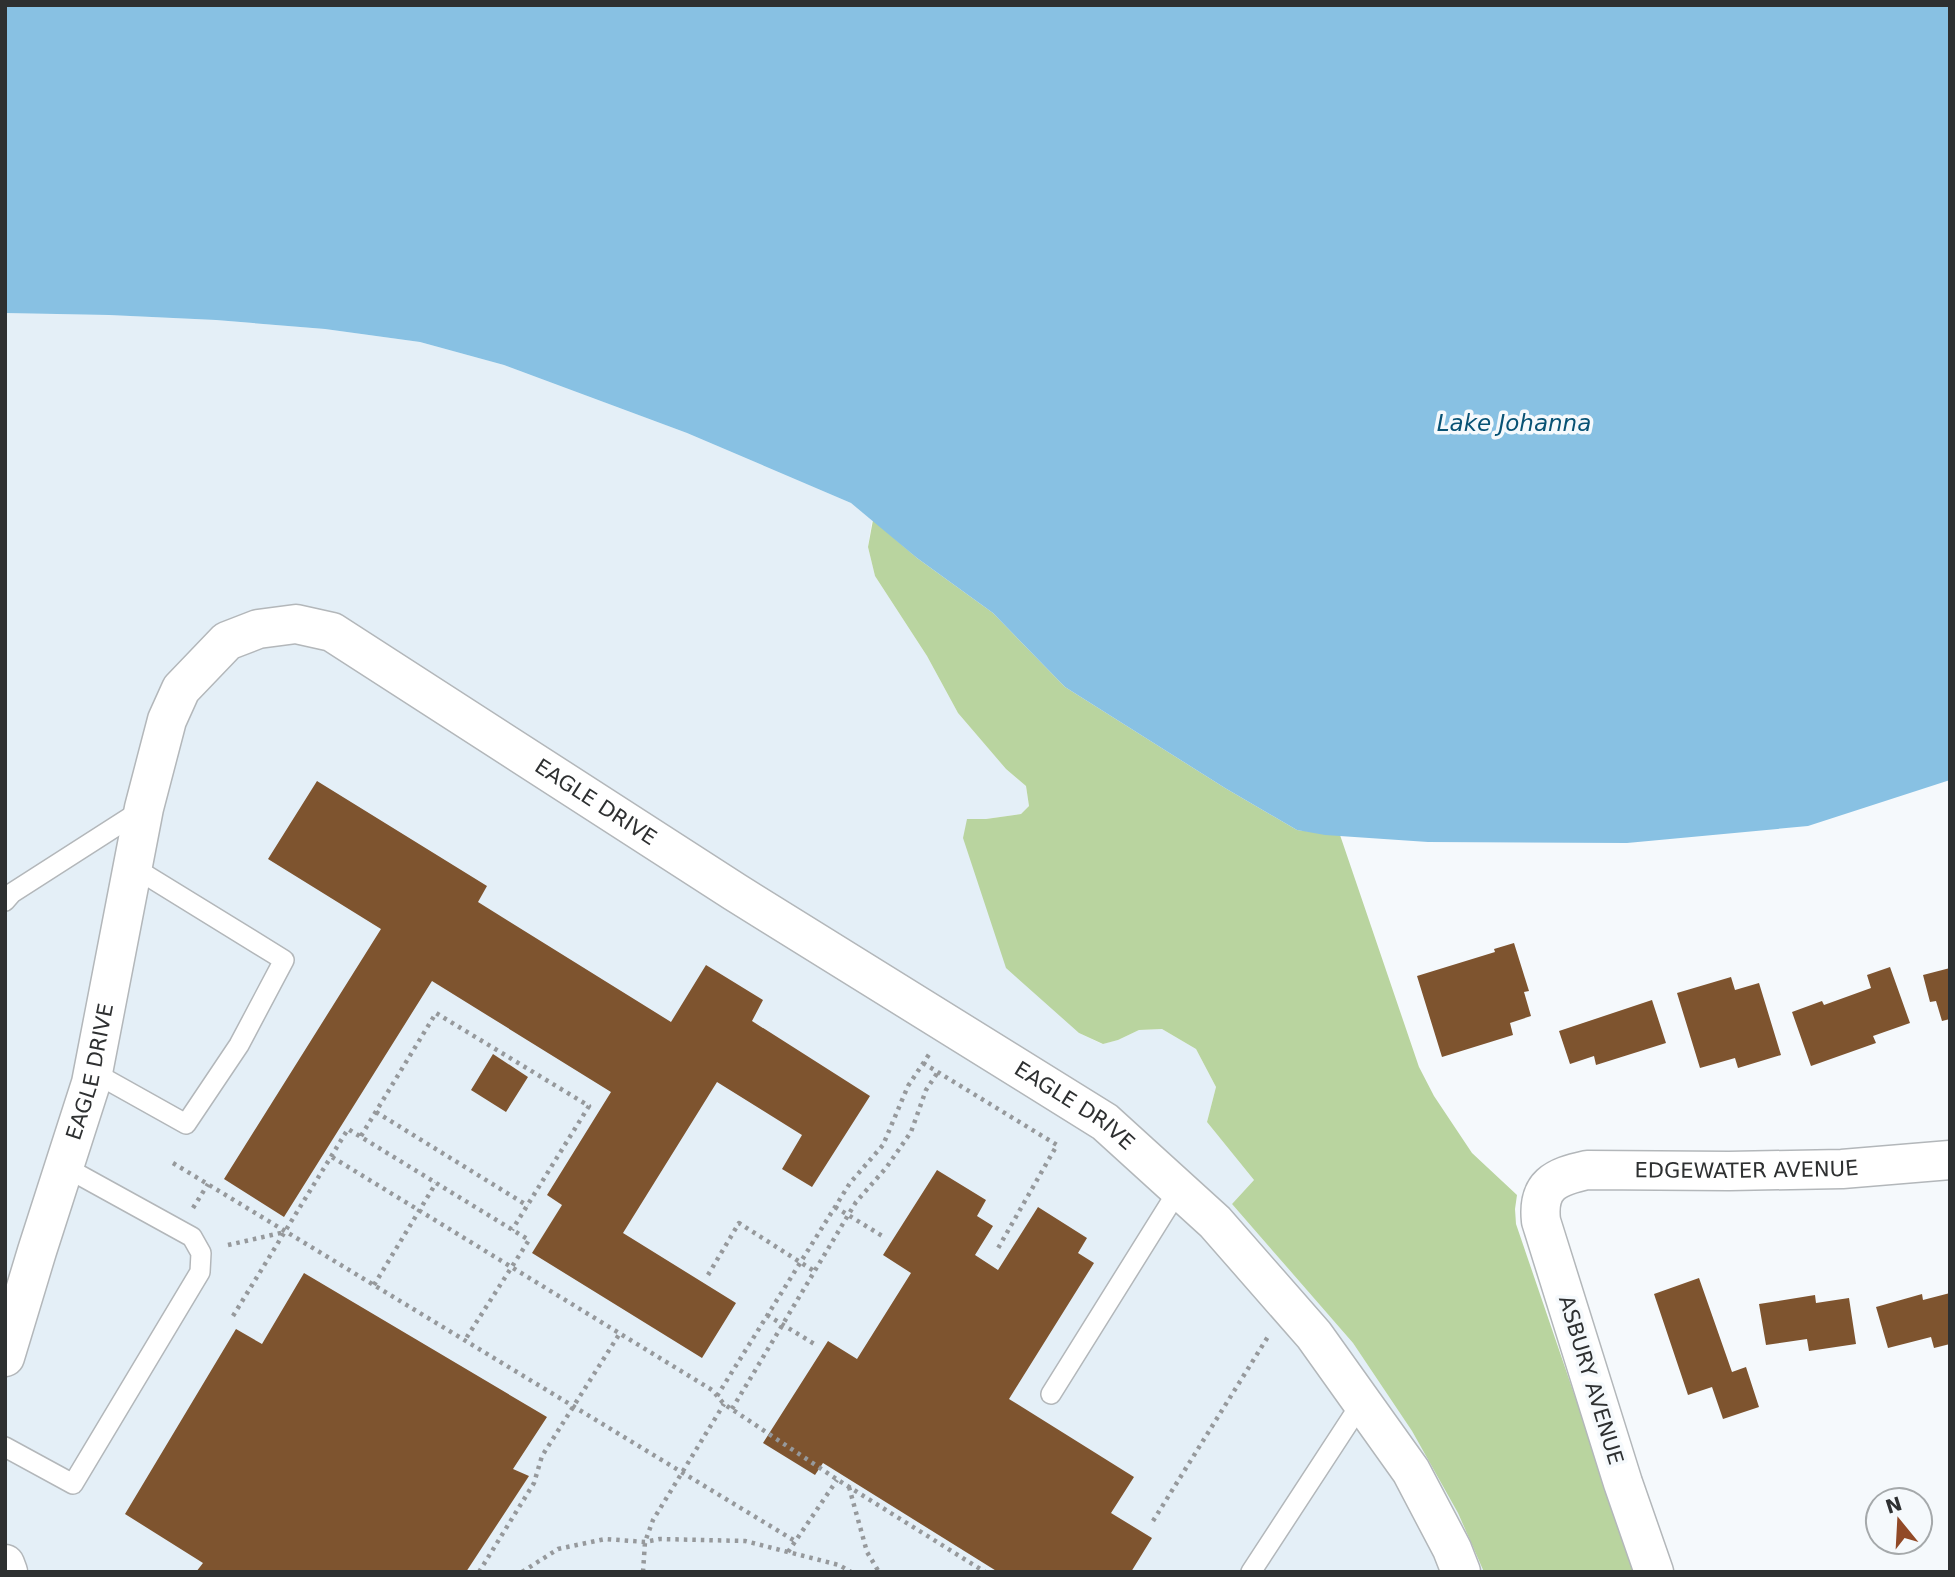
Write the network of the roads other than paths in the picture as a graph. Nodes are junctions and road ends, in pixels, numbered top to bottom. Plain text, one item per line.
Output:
1 (144, 808) junction
2 (133, 867) junction
3 (5, 901) edge
4 (93, 1072) junction
5 (1950, 1160) edge
6 (65, 1167) junction
7 (1548, 1187) joint
8 (1179, 1189) junction
9 (5, 1357) edge
10 (1051, 1394) dead end
11 (1362, 1402) junction
12 (5, 1447) edge
13 (5, 1564) edge
14 (8, 1572) edge
15 (1251, 1572) edge
16 (1461, 1572) edge
17 (1654, 1572) edge

1 - 2 street, EAGLE DRIVE
1 - 3 lane
1 - 8 street, EAGLE DRIVE
2 - 4 street, EAGLE DRIVE
2 - 4 lane
4 - 6 street, EAGLE DRIVE
5 - 7 street, EDGEWATER AVENUE
6 - 9 street, EAGLE DRIVE
6 - 12 lane
7 - 17 street, ASBURY AVENUE
8 - 10 lane
8 - 11 street, EAGLE DRIVE
11 - 15 lane
11 - 16 street, EAGLE DRIVE
13 - 14 street

